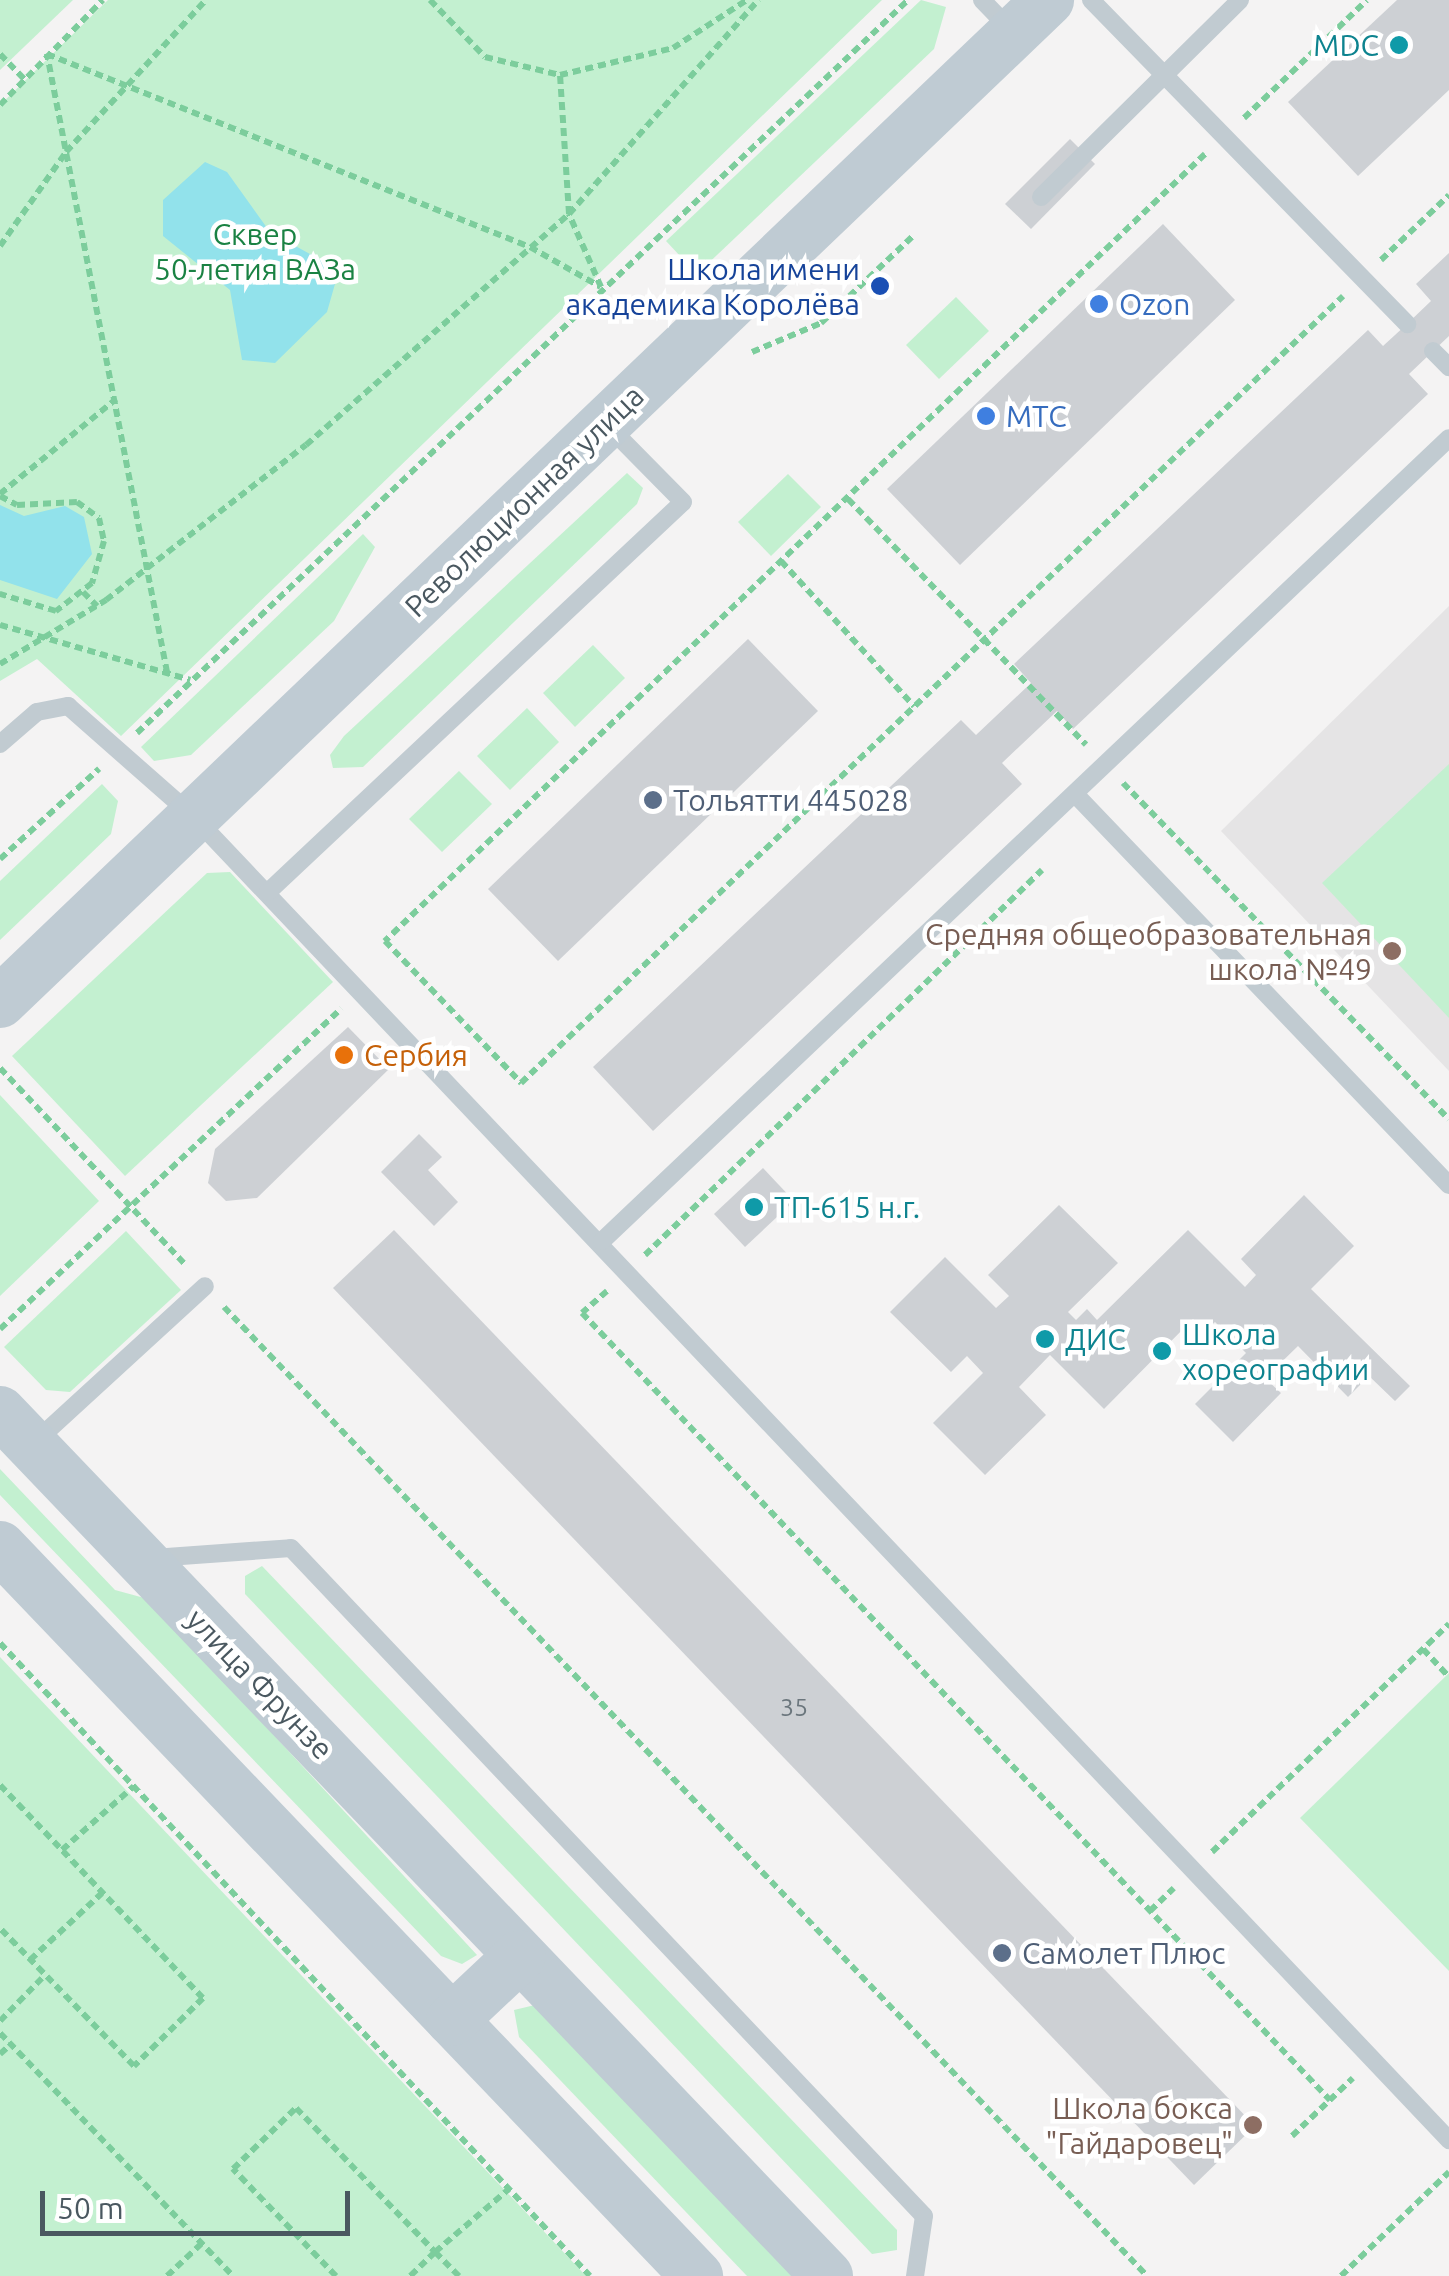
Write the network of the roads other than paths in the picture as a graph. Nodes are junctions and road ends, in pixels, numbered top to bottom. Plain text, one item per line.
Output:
1 (1091, 0) edge
2 (1240, 0) edge
3 (1015, 11) edge
4 (1165, 72) junction
5 (1041, 197) dead end
6 (1407, 324) dead end
7 (1433, 351) dead end
8 (1449, 367) edge
9 (606, 423) junction
10 (1449, 438) edge
11 (0, 744) edge
12 (1075, 794) junction
13 (194, 817) junction
14 (268, 892) junction
15 (0, 1002) edge
16 (1449, 1185) edge
17 (602, 1241) junction
18 (205, 1286) road end
19 (16, 1428) edge
20 (0, 1547) edge
21 (141, 1559) junction
22 (520, 1956) junction
23 (452, 2020) junction
24 (1449, 2140) edge
25 (698, 2276) edge
26 (827, 2276) edge
27 (915, 2276) edge

1 - 4 lane
2 - 4 lane
3 - 9 main road, Революционная улица
4 - 5 lane
4 - 6 lane
7 - 8 lane
9 - 13 main road, Революционная улица
9 - 14 lane
10 - 12 lane
11 - 13 lane
12 - 16 lane
12 - 17 lane
13 - 14 lane
13 - 15 main road, Революционная улица
14 - 17 lane
17 - 24 lane
18 - 19 lane
19 - 21 main road, улица Фрунзе
20 - 23 main road
21 - 22 main road, улица Фрунзе
21 - 27 lane
22 - 23 main road
22 - 26 main road, улица Фрунзе
23 - 25 main road

